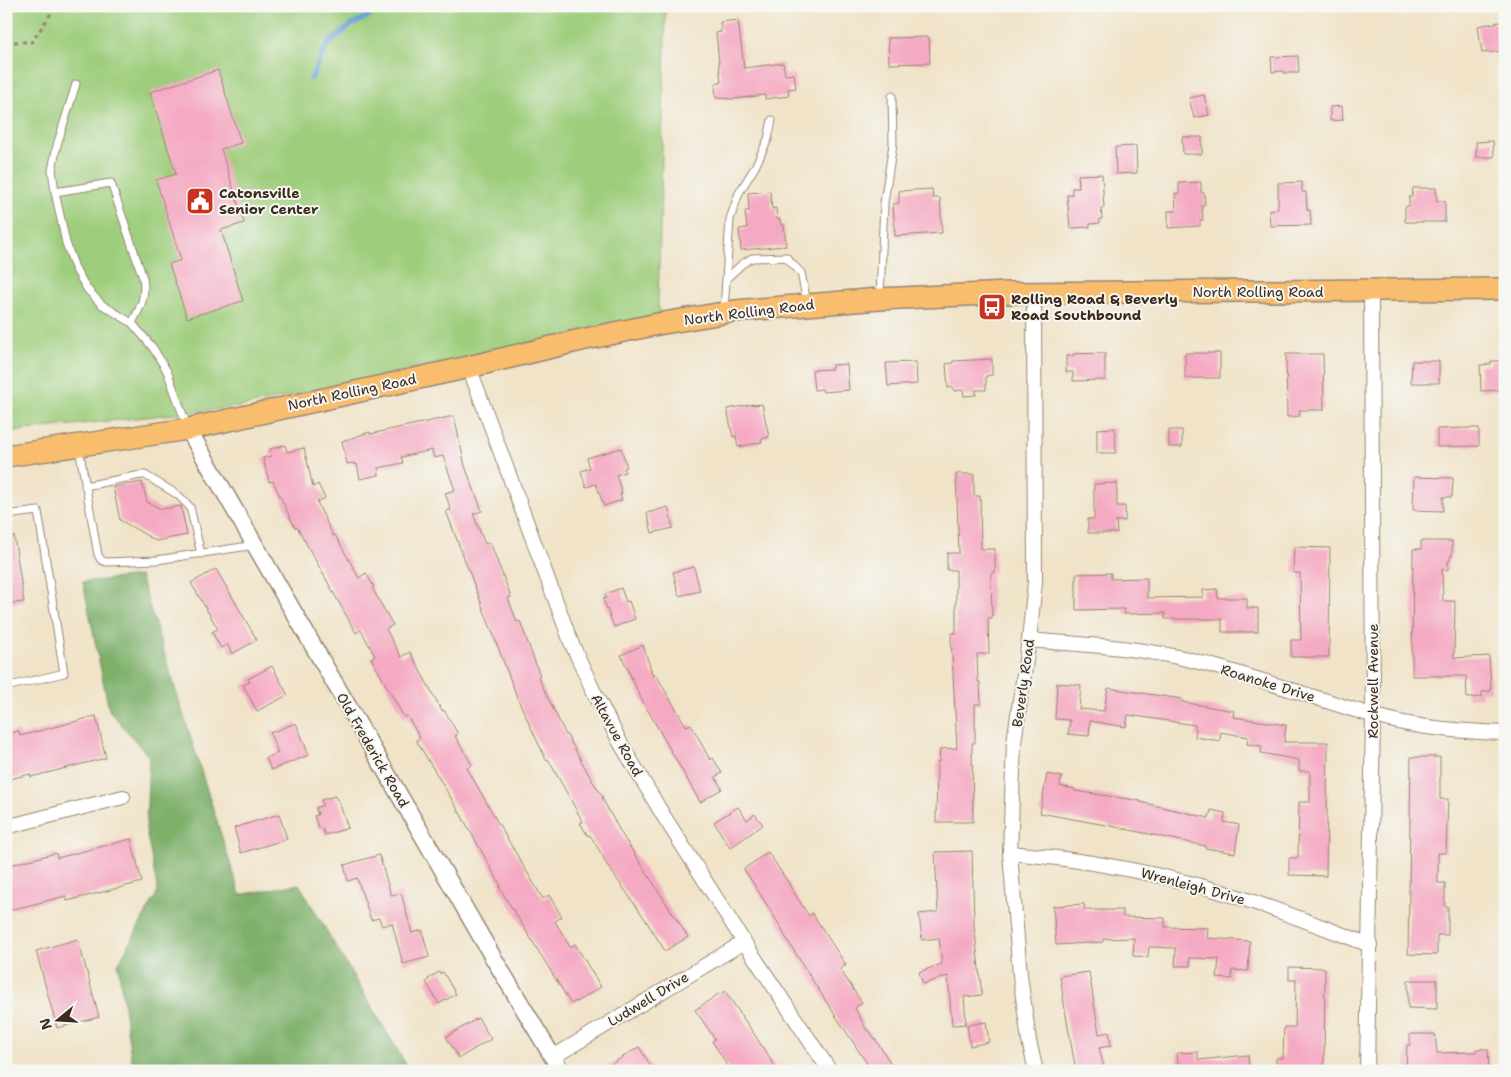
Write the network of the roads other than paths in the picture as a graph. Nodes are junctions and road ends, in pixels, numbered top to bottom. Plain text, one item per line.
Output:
1 (76, 84) dead end
2 (892, 96) dead end
3 (772, 120) dead end
4 (55, 192) junction
5 (727, 278) junction
6 (1505, 289) edge
7 (1371, 291) junction
8 (1034, 293) junction
9 (879, 299) junction
10 (808, 304) junction
11 (724, 312) junction
12 (132, 323) junction
13 (469, 367) junction
14 (188, 428) junction
15 (78, 445) junction
16 (6, 456) edge
17 (85, 486) junction
18 (6, 515) edge
19 (255, 545) junction
20 (201, 554) junction
21 (1029, 640) junction
22 (6, 687) edge
23 (1373, 716) junction
24 (1505, 733) edge
25 (123, 797) dead end
26 (6, 827) edge
27 (1010, 853) junction
28 (744, 942) junction
29 (1370, 945) junction
30 (557, 1064) edge
31 (830, 1071) edge
32 (1036, 1071) edge
33 (1367, 1071) edge

1 - 4 lane
2 - 9 lane
3 - 5 lane
4 - 12 lane
4 - 12 lane
5 - 10 lane
5 - 11 lane
6 - 7 main road, North Rolling Road
7 - 8 main road, North Rolling Road
7 - 23 street, Rockwell Avenue
8 - 9 main road, North Rolling Road
8 - 21 street, Beverly Road
9 - 10 main road, North Rolling Road
10 - 11 main road, North Rolling Road
11 - 13 main road, North Rolling Road
12 - 14 lane
13 - 14 main road, North Rolling Road
13 - 28 street, Altavue Road
14 - 15 main road, North Rolling Road
14 - 19 street, Old Frederick Road
15 - 16 main road, North Rolling Road
15 - 17 lane
17 - 20 lane
17 - 20 lane
18 - 22 lane
19 - 20 lane
19 - 30 street, Old Frederick Road
21 - 23 street, Roanoke Drive
21 - 27 street, Beverly Road
23 - 24 street, Roanoke Drive
23 - 29 street, Rockwell Avenue
25 - 26 street
27 - 29 street, Wrenleigh Drive
27 - 32 street, Beverly Road
28 - 30 street, Ludwell Drive
28 - 31 street, Altavue Road
29 - 33 street, Rockwell Avenue

